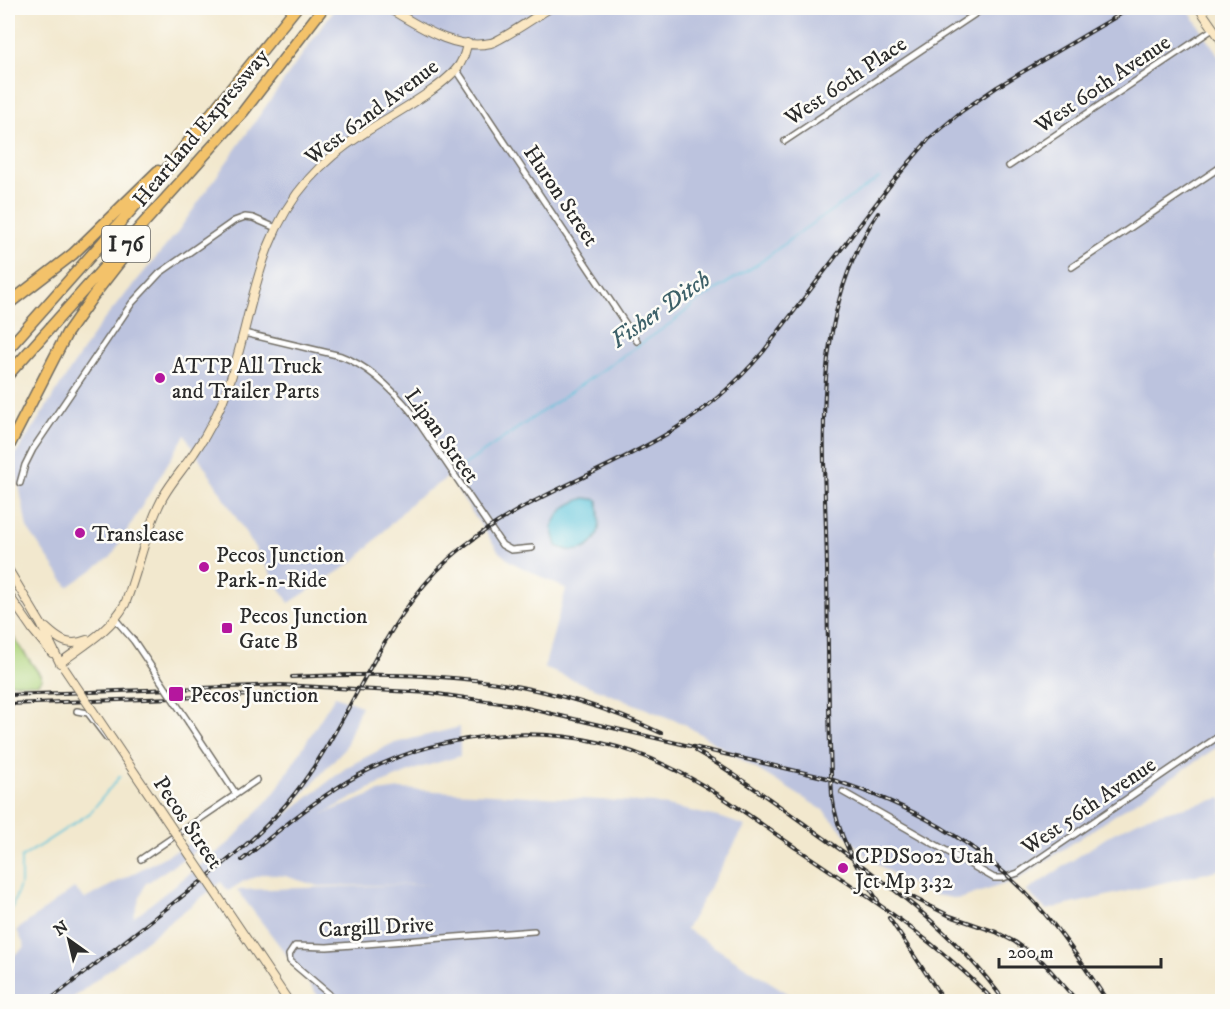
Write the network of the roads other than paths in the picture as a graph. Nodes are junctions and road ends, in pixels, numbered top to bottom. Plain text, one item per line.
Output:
1 (296, 8) edge
2 (323, 8) edge
3 (388, 8) edge
4 (550, 8) edge
5 (984, 8) edge
6 (1199, 8) edge
7 (1214, 28) junction
8 (1222, 41) edge
9 (467, 43) junction
10 (456, 69) junction
11 (243, 112) junction
12 (206, 120) junction
13 (785, 141) dead end
14 (1009, 166) dead end
15 (1222, 166) edge
16 (276, 228) junction
17 (1072, 267) dead end
18 (8, 304) edge
19 (244, 333) junction
20 (637, 341) dead end
21 (8, 349) edge
22 (8, 375) edge
23 (8, 448) edge
24 (20, 483) dead end
25 (532, 548) dead end
26 (8, 569) edge
27 (8, 594) edge
28 (116, 620) junction
29 (42, 624) junction
30 (98, 636) junction
31 (62, 665) junction
32 (77, 711) dead end
33 (1222, 735) edge
34 (256, 780) dead end
35 (843, 792) dead end
36 (236, 794) junction
37 (175, 835) junction
38 (141, 859) dead end
39 (534, 931) dead end
40 (289, 1002) edge
41 (330, 1002) edge

1 - 12 highway, Heartland Expressway / I 76
2 - 11 highway, Heartland Expressway / I 76
3 - 9 street
4 - 9 street
5 - 13 street, West 60th Place
6 - 7 street
7 - 8 street
7 - 14 street, West 60th Avenue
9 - 10 street, West 62nd Avenue
10 - 16 street, West 62nd Avenue
10 - 20 street, Huron Street
11 - 22 highway, Heartland Expressway / I 76
11 - 23 highway
12 - 18 highway
12 - 21 highway, Heartland Expressway / I 76
15 - 17 street
16 - 19 street, West 62nd Avenue
16 - 24 street
19 - 25 street, Lipan Street
19 - 28 street, West 62nd Avenue
26 - 29 street, Pecos Street
27 - 31 street, Pecos Street
28 - 30 street
28 - 36 street, bridge
29 - 30 street
29 - 31 street, Pecos Street
30 - 31 street
31 - 40 street, Pecos Street, bridge
32 - 37 street
33 - 35 street, West 56th Avenue
34 - 36 street
36 - 37 street
37 - 38 street
39 - 41 street, Cargill Drive

